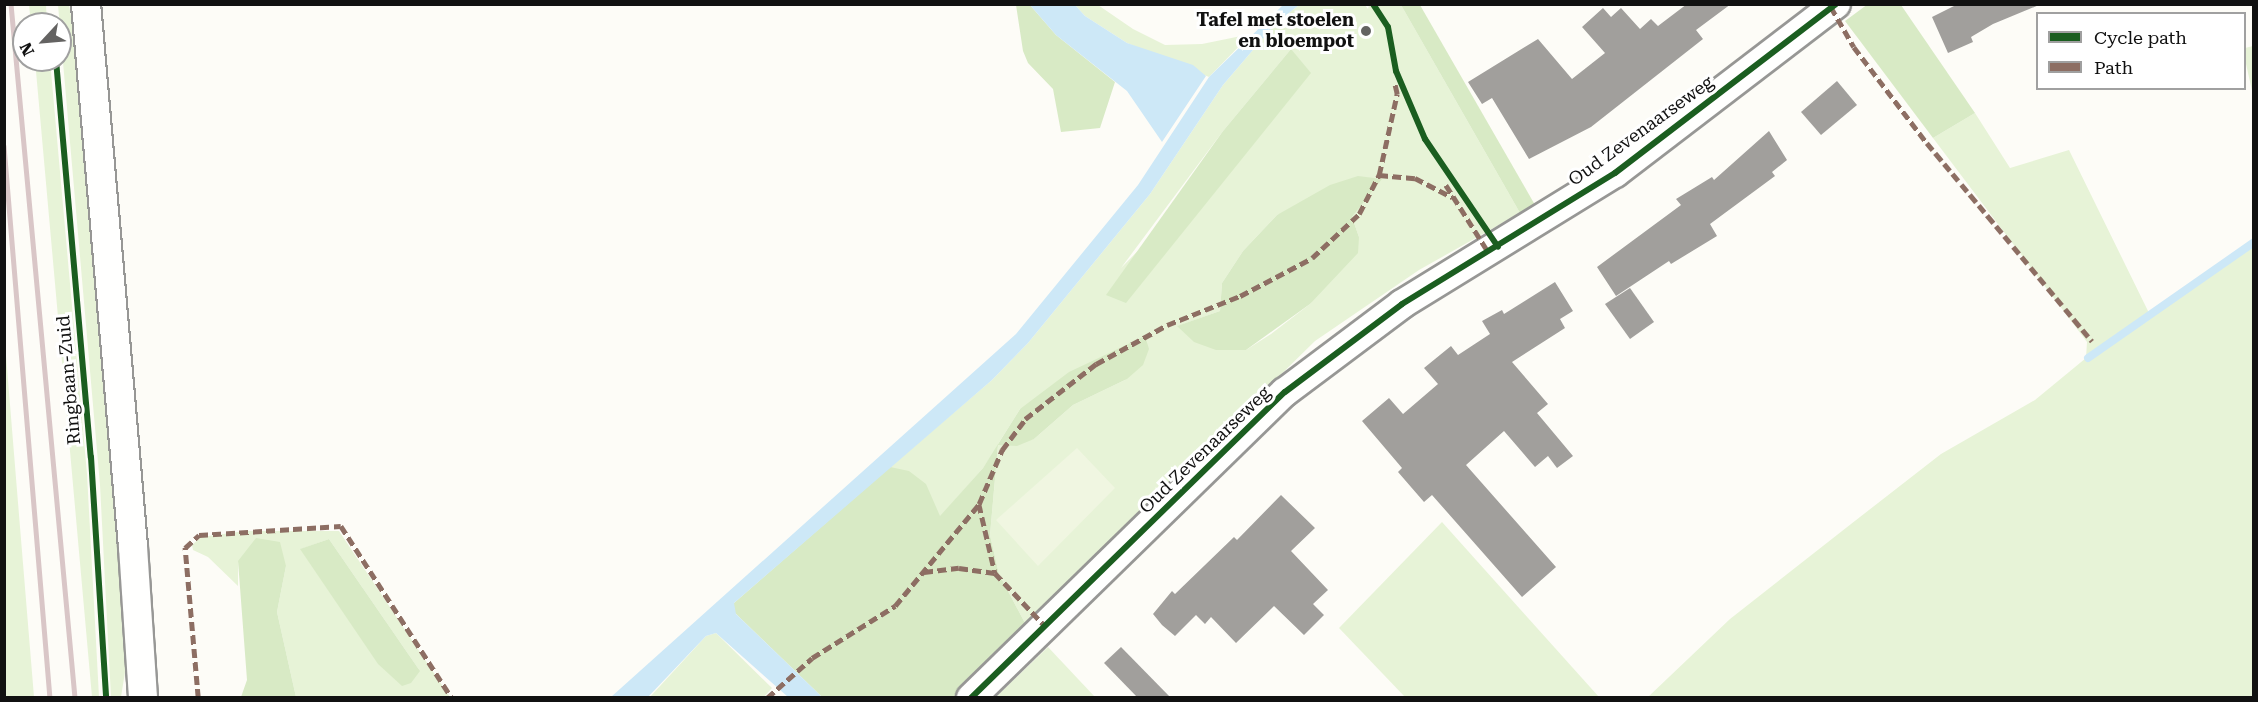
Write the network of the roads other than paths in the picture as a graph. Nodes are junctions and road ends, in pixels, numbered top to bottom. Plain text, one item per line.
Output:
1 (86, 4) edge
2 (1832, 5) edge
3 (143, 698) edge
4 (971, 698) edge

1 - 3 street
2 - 4 street, Oud Zevenaarseweg

